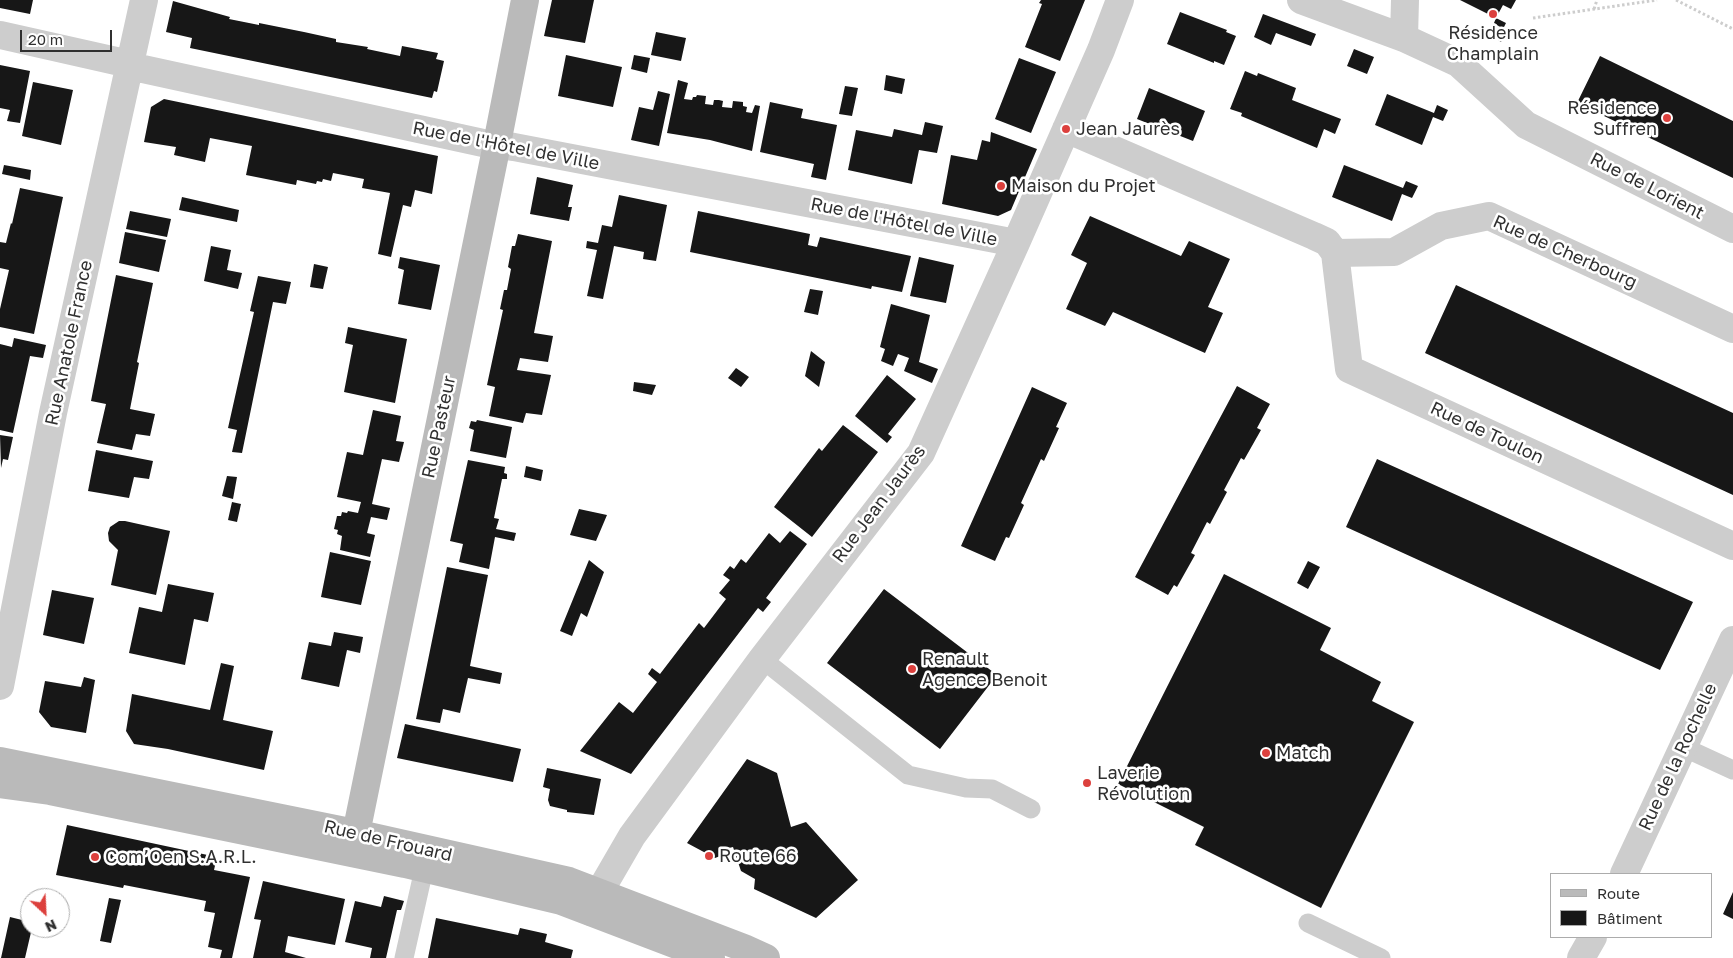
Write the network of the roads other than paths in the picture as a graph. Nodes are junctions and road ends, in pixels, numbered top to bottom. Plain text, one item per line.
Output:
1 (144, 0) edge
2 (525, 0) edge
3 (1120, 0) edge
4 (1301, 0) edge
5 (1405, 0) edge
6 (0, 35) edge
7 (1404, 38) junction
8 (130, 65) junction
9 (1066, 129) junction
10 (497, 145) junction
11 (1733, 229) edge
12 (1016, 243) junction
13 (1335, 253) junction
14 (1733, 329) edge
15 (1733, 546) edge
16 (1733, 640) edge
17 (762, 659) junction
18 (0, 686) edge
19 (1683, 747) junction
20 (0, 761) edge
21 (1733, 770) edge
22 (0, 784) edge
23 (1031, 809) dead end
24 (353, 843) junction
25 (424, 869) junction
26 (1624, 873) edge
27 (595, 903) junction
28 (1308, 922) dead end
29 (1592, 938) edge
30 (404, 958) edge
31 (711, 958) edge
32 (766, 958) edge
33 (1381, 958) edge
34 (1581, 958) edge

1 - 8 street, Rue Anatole France
2 - 10 main road, Rue Pasteur
3 - 9 street, Rue Jean Jaurès
4 - 7 street, Rue de Lorient
5 - 7 street
6 - 8 street, Rue de l'Hôtel de Ville
7 - 11 street, Rue de Lorient
8 - 10 street, Rue de l'Hôtel de Ville
8 - 18 street, Rue Anatole France
9 - 12 street, Rue Jean Jaurès
9 - 13 street
10 - 12 street, Rue de l'Hôtel de Ville
10 - 24 main road, Rue Pasteur
12 - 17 street, Rue Jean Jaurès
13 - 14 street, Rue de Cherbourg
13 - 15 street, Rue de Toulon
16 - 19 street, Rue de la Rochelle
17 - 23 lane
17 - 27 street, Rue Jean Jaurès
19 - 21 lane
19 - 26 street, Rue de la Rochelle
20 - 24 main road, Rue de Frouard
22 - 24 main road, Rue de Frouard
24 - 25 main road, Rue de Frouard
24 - 27 main road, Rue de Frouard
25 - 27 main road, Rue de Frouard
25 - 30 lane
27 - 31 main road, Rue de Frouard
27 - 32 main road, Rue de Frouard
28 - 33 lane
29 - 34 street

